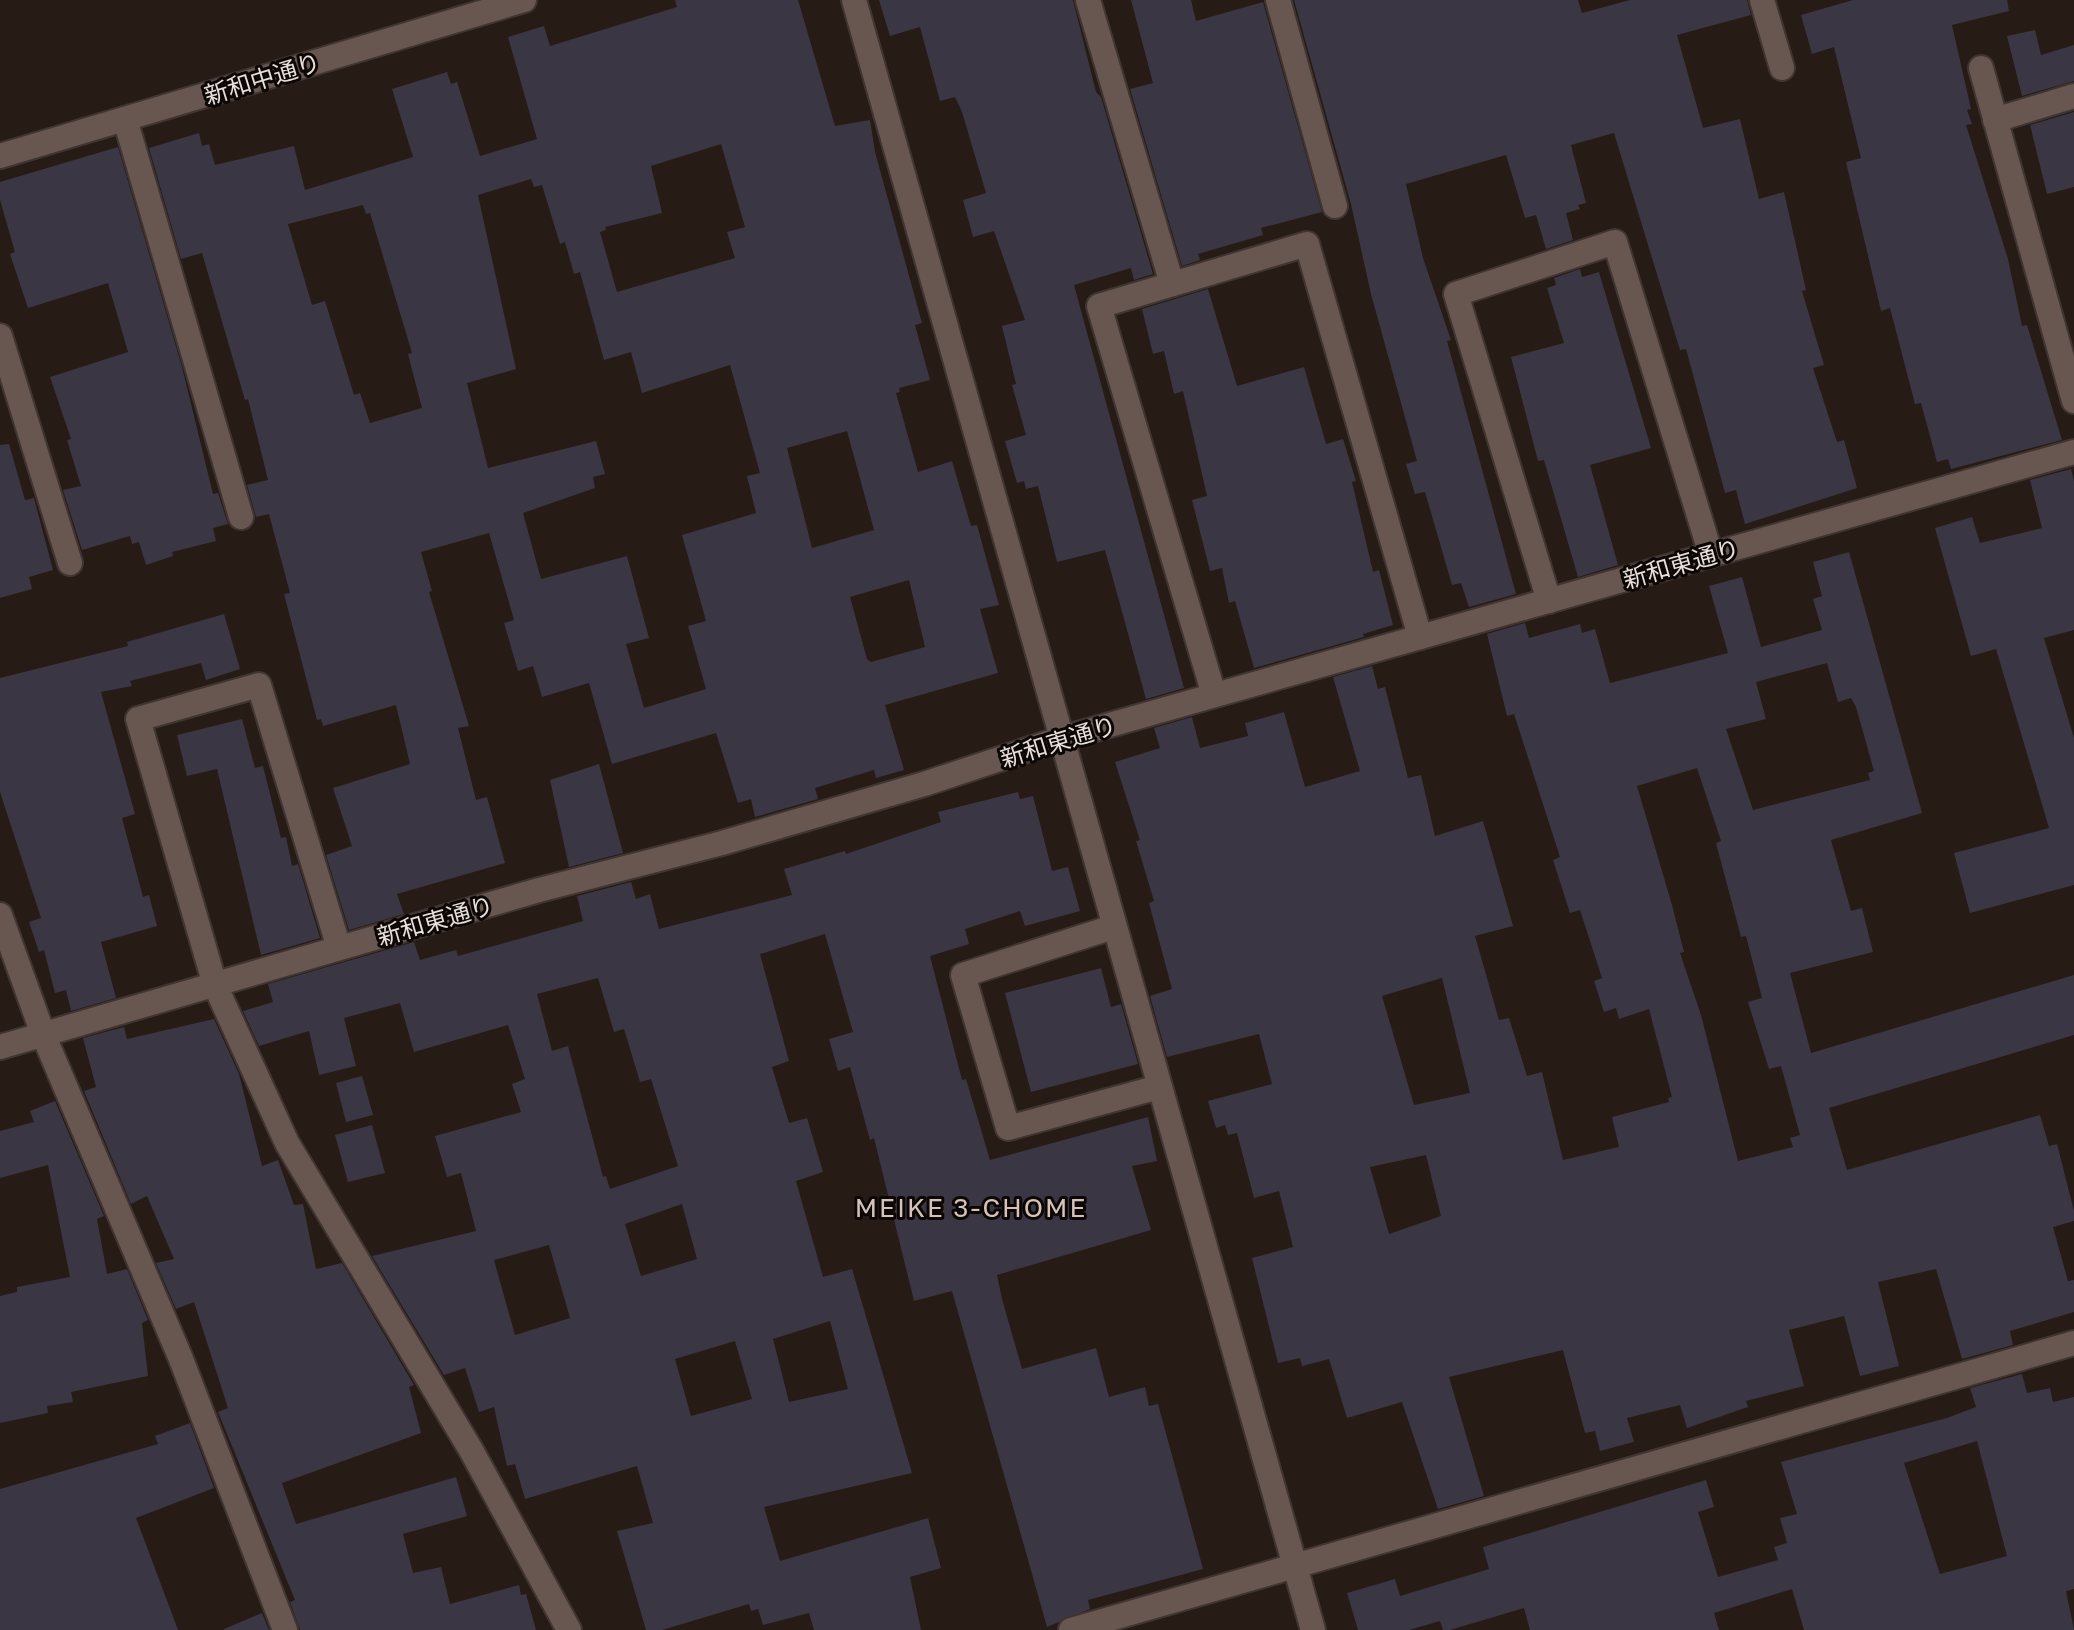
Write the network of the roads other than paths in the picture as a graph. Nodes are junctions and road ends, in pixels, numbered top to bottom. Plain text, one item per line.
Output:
1 (524, 0) edge
2 (854, 0) edge
3 (1088, 0) edge
4 (1278, 0) edge
5 (1762, 0) edge
6 (1782, 68) dead end
7 (1981, 68) dead end
8 (2074, 96) edge
9 (125, 119) junction
10 (1995, 120) junction
11 (0, 156) edge
12 (1335, 206) dead end
13 (1172, 284) junction
14 (0, 336) edge
15 (2074, 401) edge
16 (2074, 452) edge
17 (241, 517) dead end
18 (1711, 555) junction
19 (70, 563) dead end
20 (1549, 601) junction
21 (1420, 637) junction
22 (1214, 695) junction
23 (1060, 739) junction
24 (0, 915) edge
25 (1113, 927) junction
26 (339, 948) junction
27 (215, 985) junction
28 (43, 1034) junction
29 (0, 1047) edge
30 (1159, 1087) junction
31 (2074, 1343) edge
32 (1295, 1569) junction
33 (285, 1630) edge
34 (569, 1630) edge
35 (1071, 1630) edge
36 (1313, 1630) edge

1 - 9 street, 新和中通り
2 - 23 street
3 - 13 street
4 - 12 street
5 - 6 street
7 - 10 street
8 - 10 street
9 - 11 street, 新和中通り
9 - 17 street
10 - 15 street
13 - 21 street
13 - 22 street
14 - 19 street
16 - 18 street, 新和東通り
18 - 20 street, 新和東通り
18 - 20 street
20 - 21 street, 新和東通り
21 - 22 street, 新和東通り
22 - 23 street, 新和東通り
23 - 25 street
23 - 26 street, 新和東通り
24 - 28 street
25 - 30 street
25 - 30 street
26 - 27 street, 新和東通り
26 - 27 street
27 - 28 street, 新和東通り
27 - 34 street
28 - 29 street, 新和東通り
28 - 33 street
30 - 32 street
31 - 32 street
32 - 35 street
32 - 36 street

